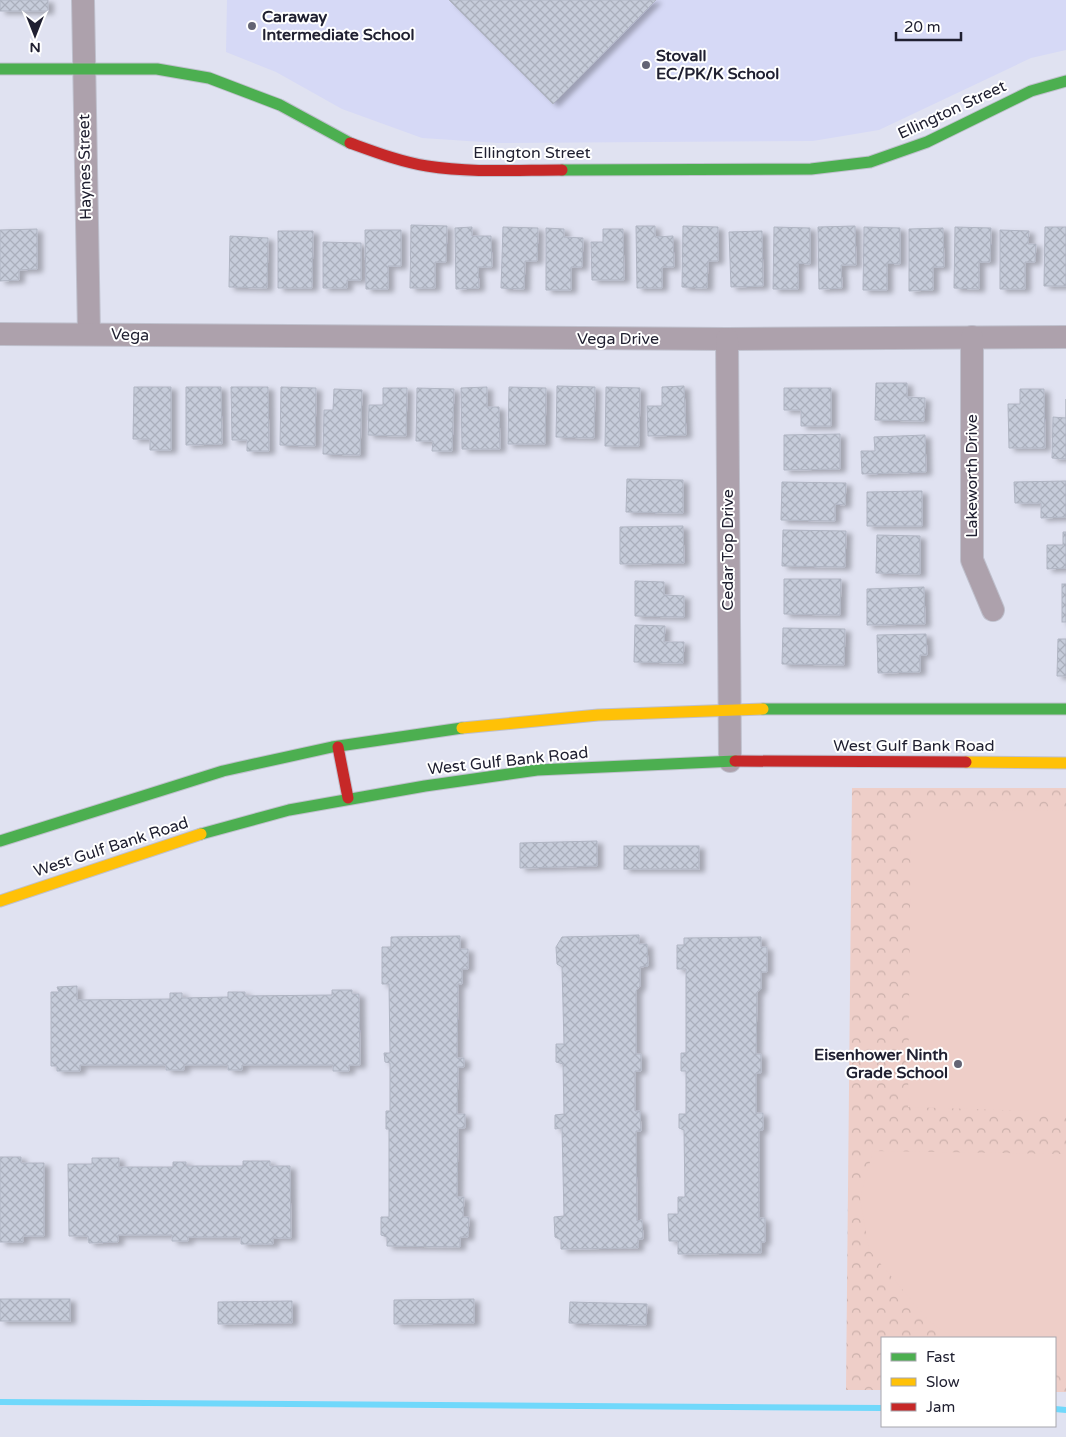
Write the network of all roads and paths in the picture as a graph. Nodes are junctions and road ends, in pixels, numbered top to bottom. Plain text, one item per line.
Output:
1 (83, 0) edge
2 (0, 69) edge
3 (83, 69) junction
4 (1066, 81) edge
5 (0, 334) edge
6 (89, 334) junction
7 (171, 336) joint
8 (972, 337) junction
9 (1066, 337) edge
10 (727, 339) junction
11 (993, 610) dead end
12 (730, 709) junction
13 (1066, 709) edge
14 (338, 747) junction
15 (730, 761) junction
16 (1066, 763) edge
17 (348, 798) junction
18 (0, 841) edge
19 (0, 901) edge

1 - 3 street, Haynes Street
2 - 3 main road, Ellington Street
3 - 4 main road, Ellington Street
3 - 6 street, Haynes Street
5 - 6 street, Vega
6 - 7 street, Vega
7 - 10 street, Vega Drive
8 - 9 street, Vega Drive
8 - 10 street, Vega Drive
8 - 11 street, Lakeworth Drive
10 - 12 street, Cedar Top Drive
12 - 13 main road
12 - 14 main road
12 - 15 street, Cedar Top Drive
14 - 17 main road
14 - 18 main road
15 - 16 main road, West Gulf Bank Road
15 - 17 main road, West Gulf Bank Road
17 - 19 main road, West Gulf Bank Road

